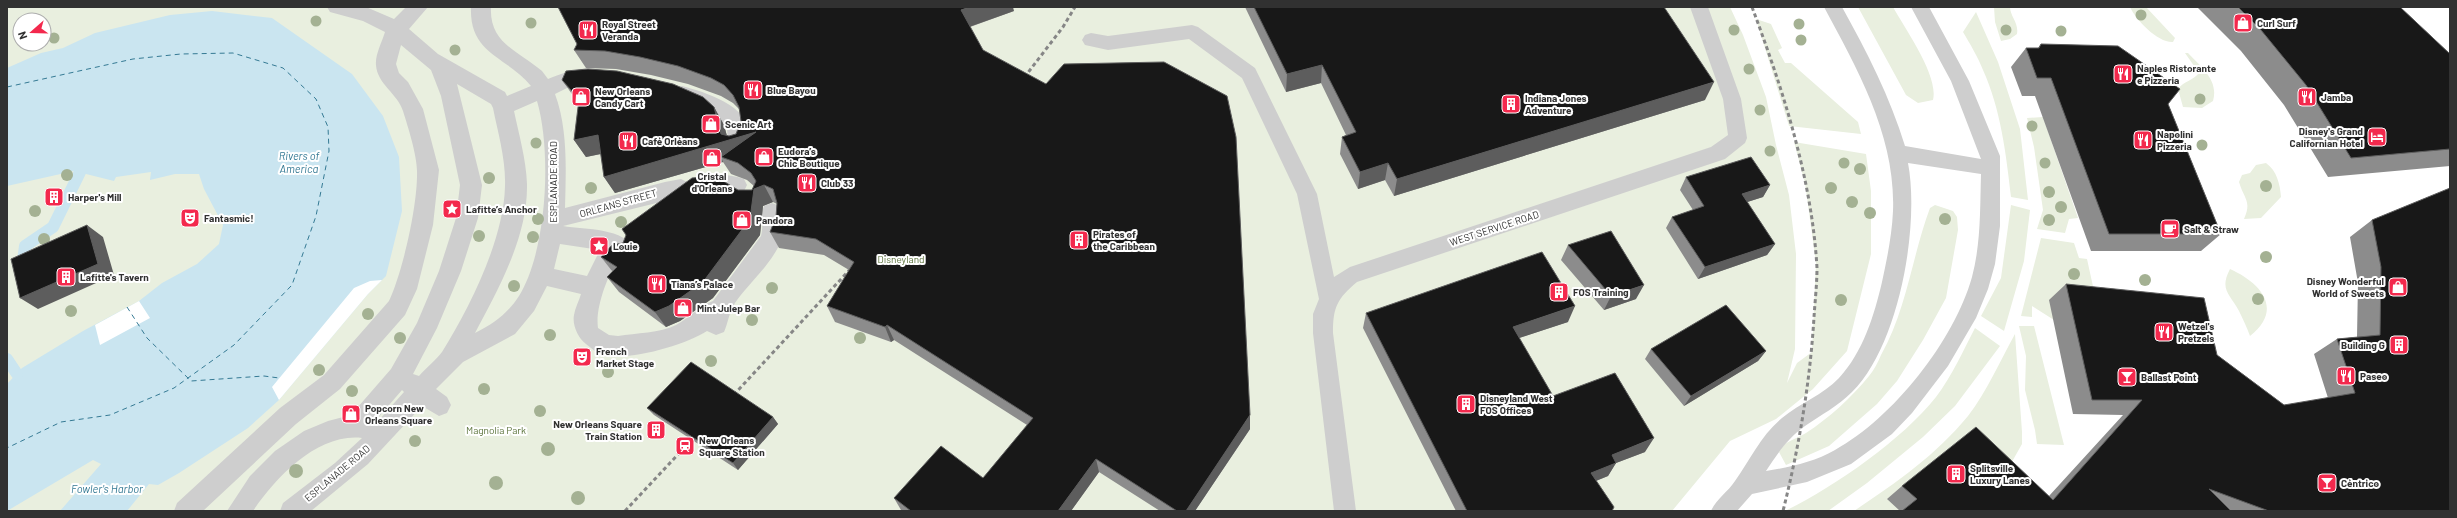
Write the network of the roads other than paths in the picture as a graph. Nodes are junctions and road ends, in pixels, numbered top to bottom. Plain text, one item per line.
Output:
1 (337, 7) edge
2 (418, 7) edge
3 (481, 7) edge
4 (1699, 7) edge
5 (1833, 7) edge
6 (1920, 7) edge
7 (396, 29) junction
8 (1091, 40) dead end
9 (439, 64) junction
10 (612, 78) edge
11 (543, 88) junction
12 (661, 89) edge
13 (503, 107) junction
14 (738, 144) edge
15 (1897, 153) junction
16 (1990, 168) junction
17 (753, 199) edge
18 (772, 212) edge
19 (554, 226) junction
20 (540, 275) junction
21 (595, 288) junction
22 (1328, 297) junction
23 (375, 360) junction
24 (449, 360) junction
25 (422, 390) junction
26 (439, 405) dead end
27 (356, 427) junction
28 (386, 429) junction
29 (1745, 485) junction
30 (186, 511) edge
31 (240, 511) edge
32 (292, 511) edge
33 (1345, 511) edge
34 (1722, 511) edge

1 - 7 street
2 - 7 street
3 - 11 street, ESPLANADE ROAD
4 - 22 lane, WEST SERVICE ROAD
5 - 15 lane
6 - 16 lane
7 - 9 street
7 - 23 street
8 - 22 lane
9 - 13 street
9 - 23 street
10 - 11 street
11 - 13 street
11 - 19 street, ESPLANADE ROAD
12 - 14 street
13 - 24 street
15 - 16 lane
15 - 29 lane
16 - 29 lane
17 - 19 street, ORLEANS STREET
18 - 21 street
19 - 20 street, ESPLANADE ROAD
19 - 21 street
20 - 21 street
20 - 24 street, ESPLANADE ROAD
22 - 33 lane, WEST SERVICE ROAD
23 - 25 street
23 - 27 street
23 - 30 street
24 - 25 street, ESPLANADE ROAD
25 - 26 street
25 - 28 street, ESPLANADE ROAD
27 - 28 street
27 - 31 street
28 - 32 street, ESPLANADE ROAD
29 - 34 lane

